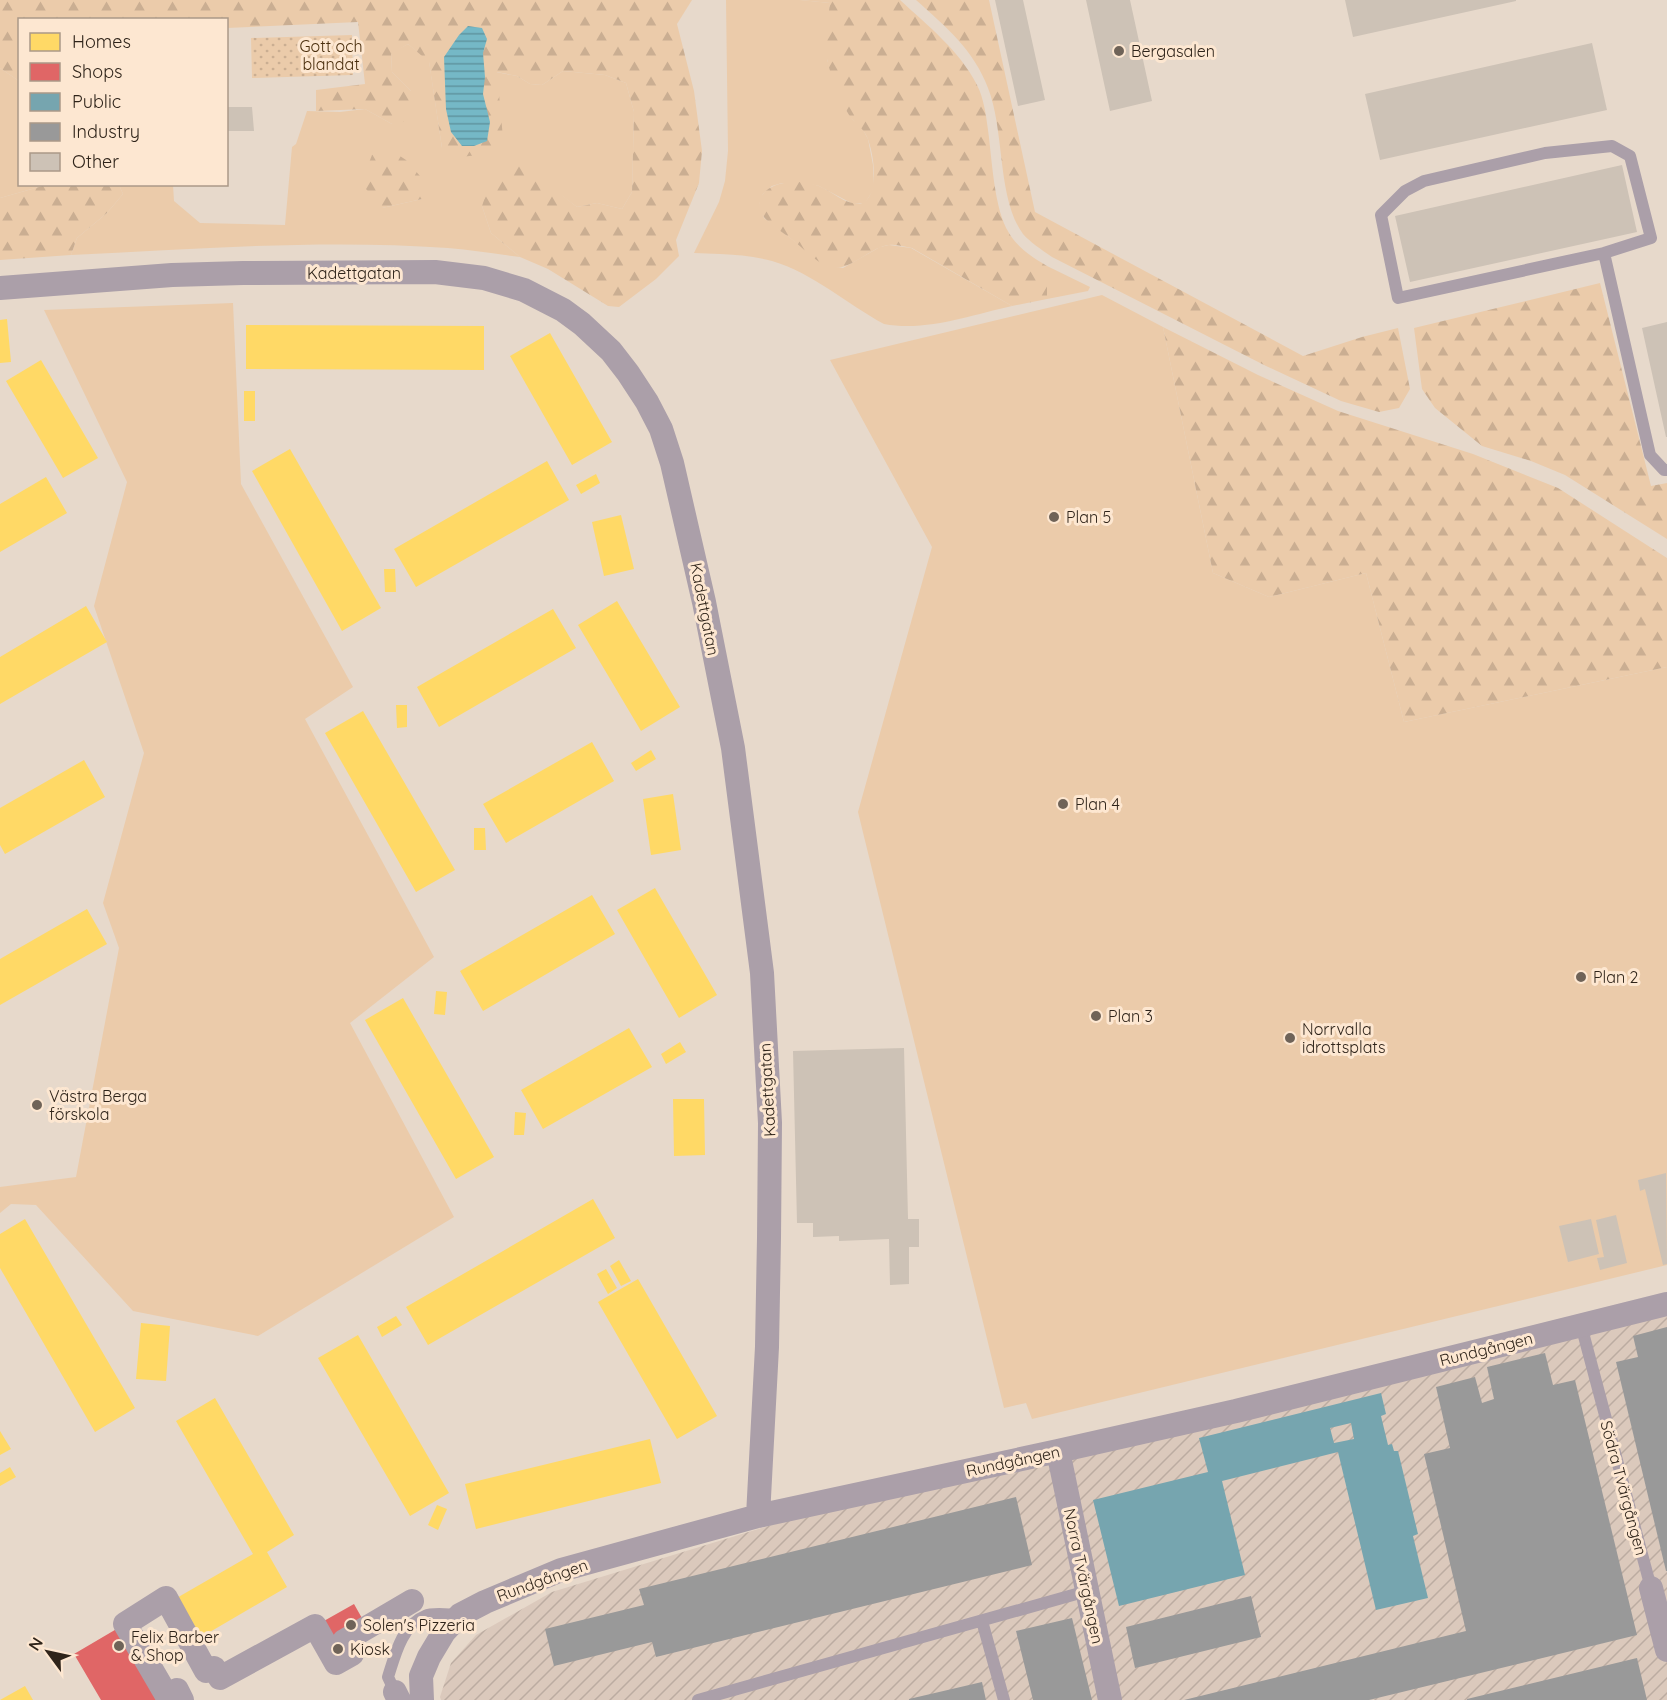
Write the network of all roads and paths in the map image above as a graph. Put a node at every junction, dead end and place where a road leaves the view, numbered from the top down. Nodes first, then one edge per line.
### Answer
1 (1604, 253) junction
2 (0, 288) edge
3 (1667, 470) edge
4 (1667, 1304) edge
5 (1581, 1325) junction
6 (1058, 1451) junction
7 (758, 1516) junction
8 (1651, 1588) joint
9 (1087, 1591) junction
10 (412, 1601) dead end
11 (460, 1615) junction
12 (982, 1620) junction
13 (1667, 1650) edge
14 (403, 1697) edge
15 (182, 1700) edge
16 (422, 1700) edge
17 (698, 1700) edge
18 (1004, 1700) edge
19 (1110, 1700) edge

1 - 1 lane
1 - 3 lane
2 - 7 street, Kadettgatan
4 - 5 street, Rundgången
5 - 6 street, Rundgången
5 - 8 lane, Södra Tvärgången
6 - 7 street, Rundgången
6 - 9 street, Norra Tvärgången
7 - 11 street, Rundgången
8 - 13 street, Södra Tvärgången
9 - 12 lane
9 - 19 street, Norra Tvärgången
10 - 15 street
11 - 14 lane
11 - 16 street, Rundgången
12 - 17 lane
12 - 18 lane

